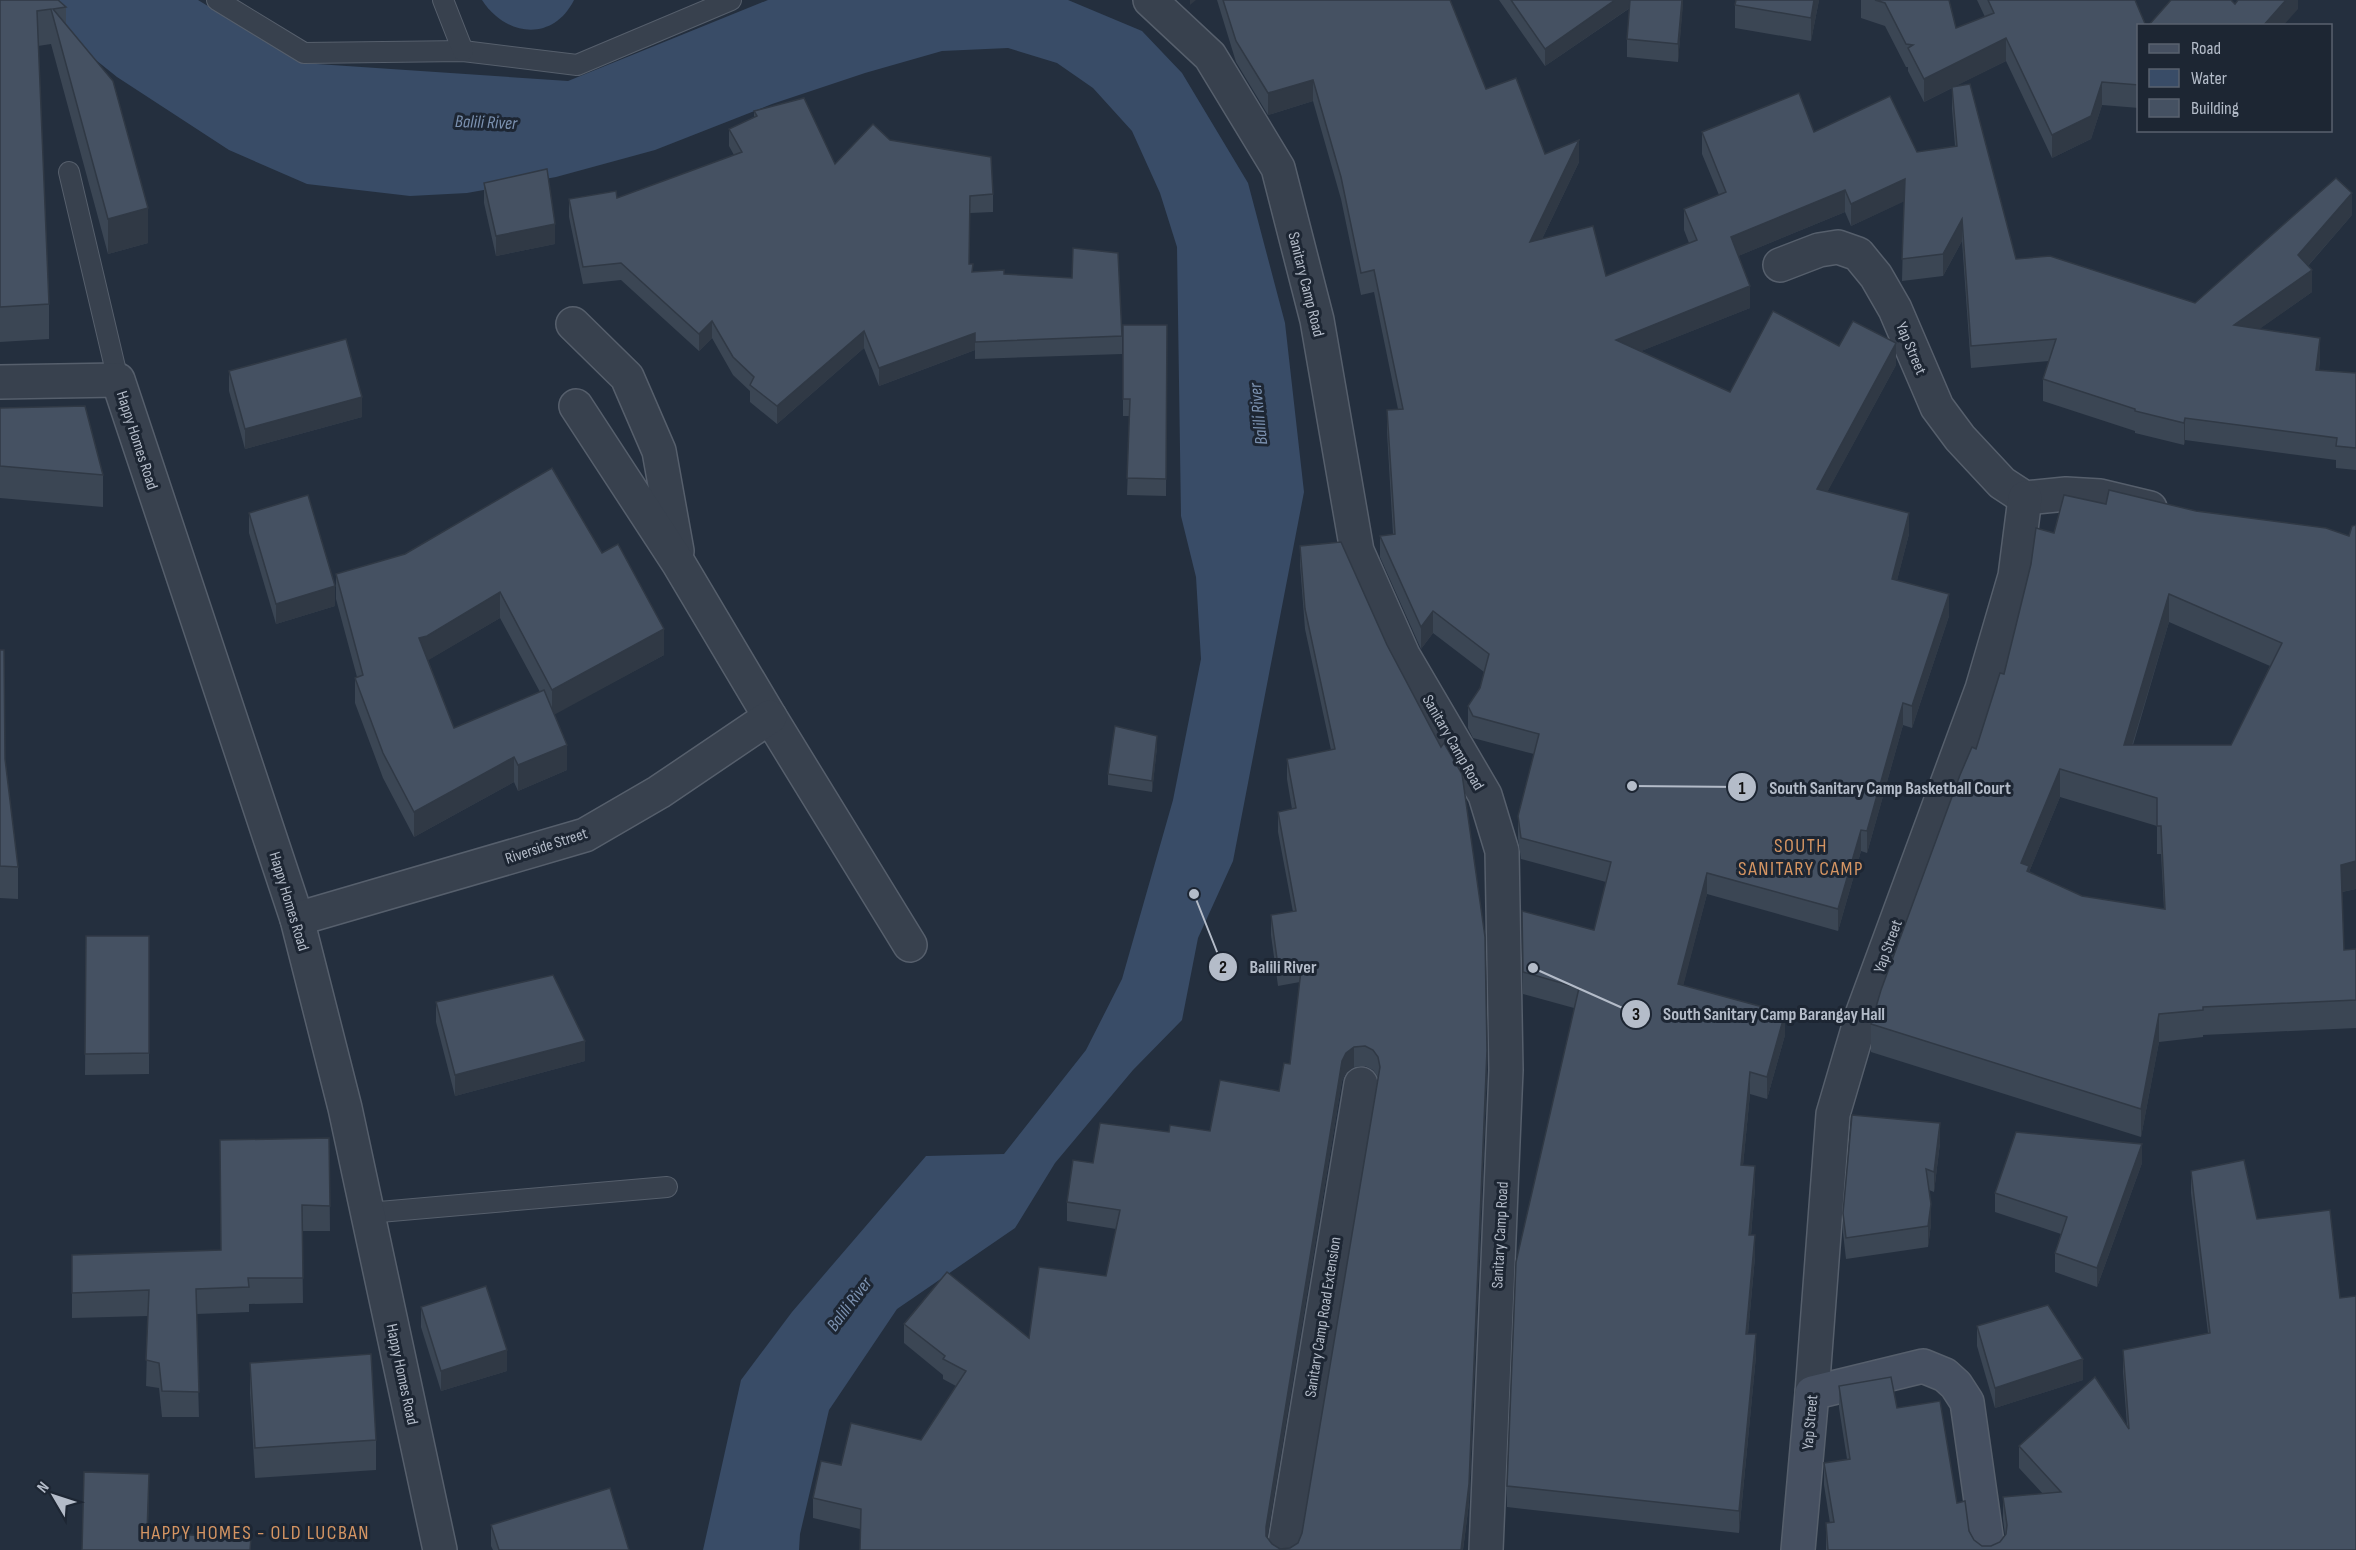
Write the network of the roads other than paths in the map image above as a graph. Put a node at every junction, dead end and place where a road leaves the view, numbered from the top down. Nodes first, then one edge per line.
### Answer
1 (218, 0) edge
2 (443, 0) edge
3 (731, 0) edge
4 (1150, 0) edge
5 (463, 51) junction
6 (69, 172) dead end
7 (1780, 265) dead end
8 (573, 324) dead end
9 (118, 380) junction
10 (0, 382) edge
11 (576, 406) dead end
12 (2025, 498) junction
13 (2178, 515) edge
14 (679, 564) junction
15 (770, 717) junction
16 (297, 919) junction
17 (910, 945) dead end
18 (1361, 1084) dead end
19 (667, 1187) dead end
20 (368, 1213) junction
21 (1812, 1393) junction
22 (440, 1550) edge
23 (1284, 1550) edge
24 (1486, 1550) edge
25 (1798, 1550) edge
26 (1988, 1550) edge

1 - 5 lane
2 - 5 lane
3 - 5 lane
4 - 24 street, Sanitary Camp Road
6 - 9 lane
7 - 12 street, Yap Street
8 - 14 street
9 - 10 street, Happy Homes Road
9 - 16 street, Happy Homes Road
11 - 14 street
12 - 13 street
12 - 21 street, Yap Street
14 - 15 street
15 - 16 street, Riverside Street
15 - 17 street
16 - 20 street, Happy Homes Road
18 - 23 street, Sanitary Camp Road Extension
19 - 20 lane
20 - 22 street, Happy Homes Road
21 - 25 street, Yap Street
21 - 26 street

